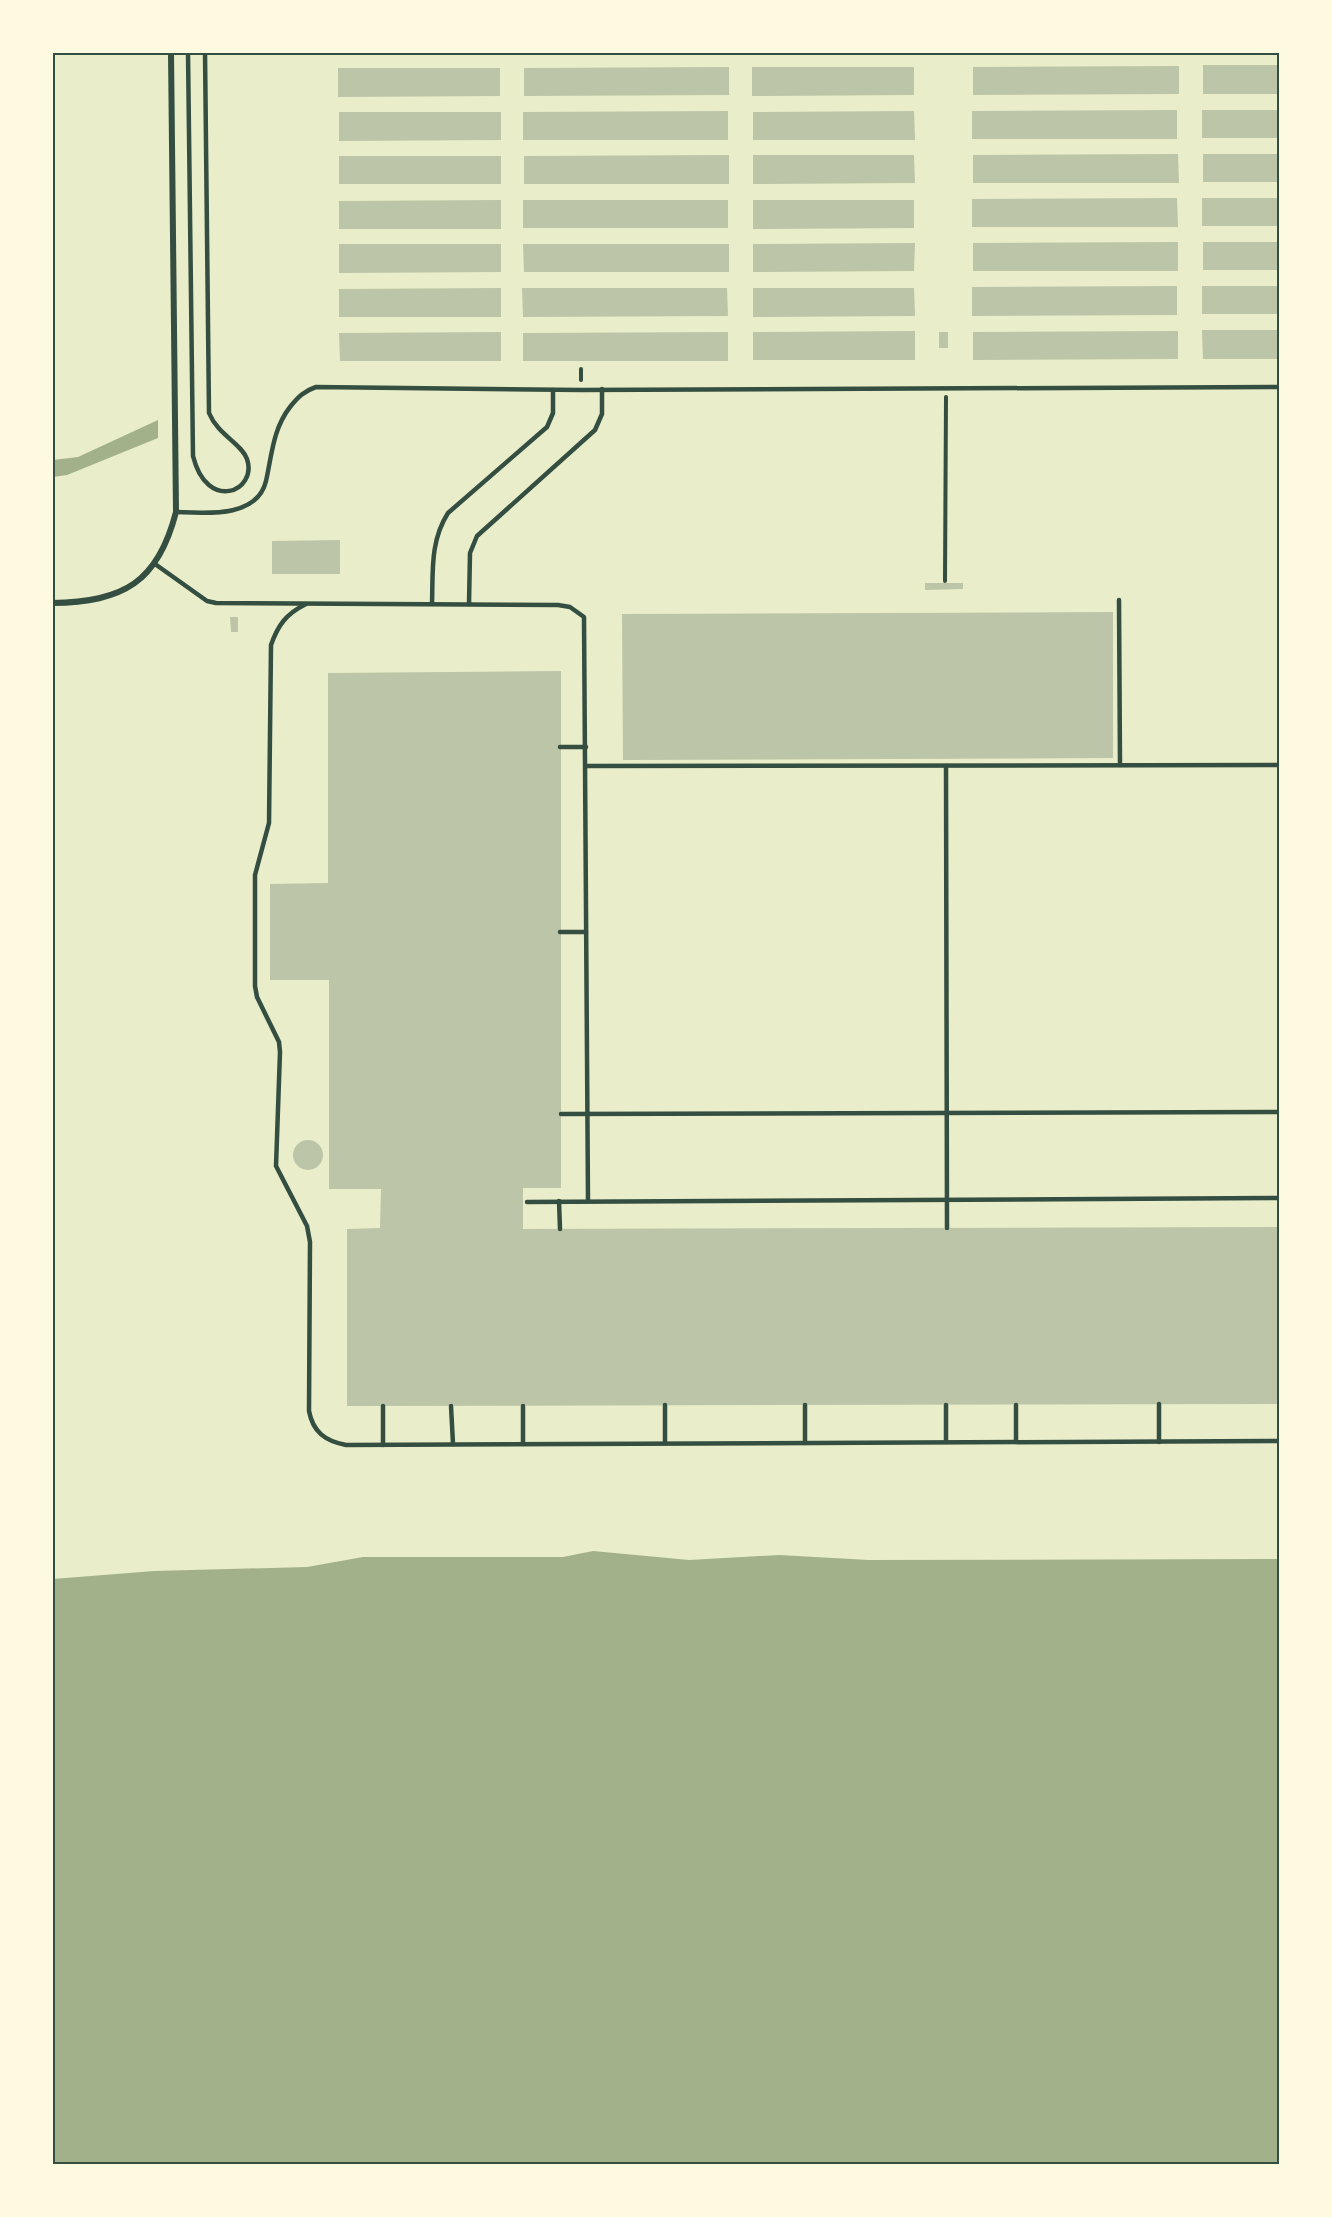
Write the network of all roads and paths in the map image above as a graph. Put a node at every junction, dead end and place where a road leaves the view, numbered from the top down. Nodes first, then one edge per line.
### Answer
1 (171, 52) edge
2 (188, 52) edge
3 (205, 52) edge
4 (945, 387) junction
5 (1280, 387) edge
6 (602, 389) junction
7 (553, 390) junction
8 (176, 512) junction
9 (155, 564) junction
10 (945, 581) dead end
11 (1119, 600) dead end
12 (52, 603) edge
13 (306, 604) junction
14 (432, 604) junction
15 (469, 604) junction
16 (560, 747) dead end
17 (586, 747) junction
18 (1120, 765) junction
19 (1280, 765) edge
20 (586, 766) junction
21 (946, 766) junction
22 (560, 932) dead end
23 (586, 932) junction
24 (947, 1112) junction
25 (1280, 1112) edge
26 (561, 1114) dead end
27 (587, 1114) junction
28 (1280, 1198) edge
29 (947, 1199) junction
30 (588, 1200) junction
31 (560, 1201) junction
32 (527, 1202) dead end
33 (947, 1228) dead end
34 (560, 1229) dead end
35 (1159, 1404) dead end
36 (665, 1405) dead end
37 (805, 1405) dead end
38 (946, 1405) dead end
39 (1016, 1405) dead end
40 (383, 1406) dead end
41 (452, 1406) dead end
42 (523, 1406) dead end
43 (1280, 1441) edge
44 (946, 1442) junction
45 (1016, 1442) junction
46 (1159, 1442) junction
47 (665, 1443) junction
48 (805, 1443) junction
49 (453, 1444) junction
50 (523, 1444) junction
51 (383, 1445) junction

1 - 8 street
2 - 3 lane
4 - 5 lane
4 - 6 lane
4 - 10 path
6 - 7 lane
6 - 15 lane
7 - 8 lane
7 - 14 lane
8 - 9 street
9 - 12 street
9 - 13 lane
11 - 18 lane
13 - 14 lane
13 - 51 lane
14 - 15 lane
15 - 17 lane
16 - 17 lane
17 - 20 lane
18 - 19 lane
18 - 21 lane
20 - 21 lane
20 - 23 lane
21 - 24 lane
22 - 23 lane
23 - 27 lane
24 - 25 lane
24 - 27 lane
24 - 29 lane
26 - 27 lane
27 - 30 lane
28 - 29 lane
29 - 30 lane
29 - 33 lane
30 - 31 lane
31 - 32 lane
31 - 34 lane
35 - 46 lane
36 - 47 lane
37 - 48 lane
38 - 44 lane
39 - 45 lane
40 - 51 lane
41 - 49 lane
42 - 50 lane
43 - 46 lane
44 - 45 lane
44 - 48 lane
45 - 46 lane
47 - 48 lane
47 - 50 lane
49 - 50 lane
49 - 51 lane

